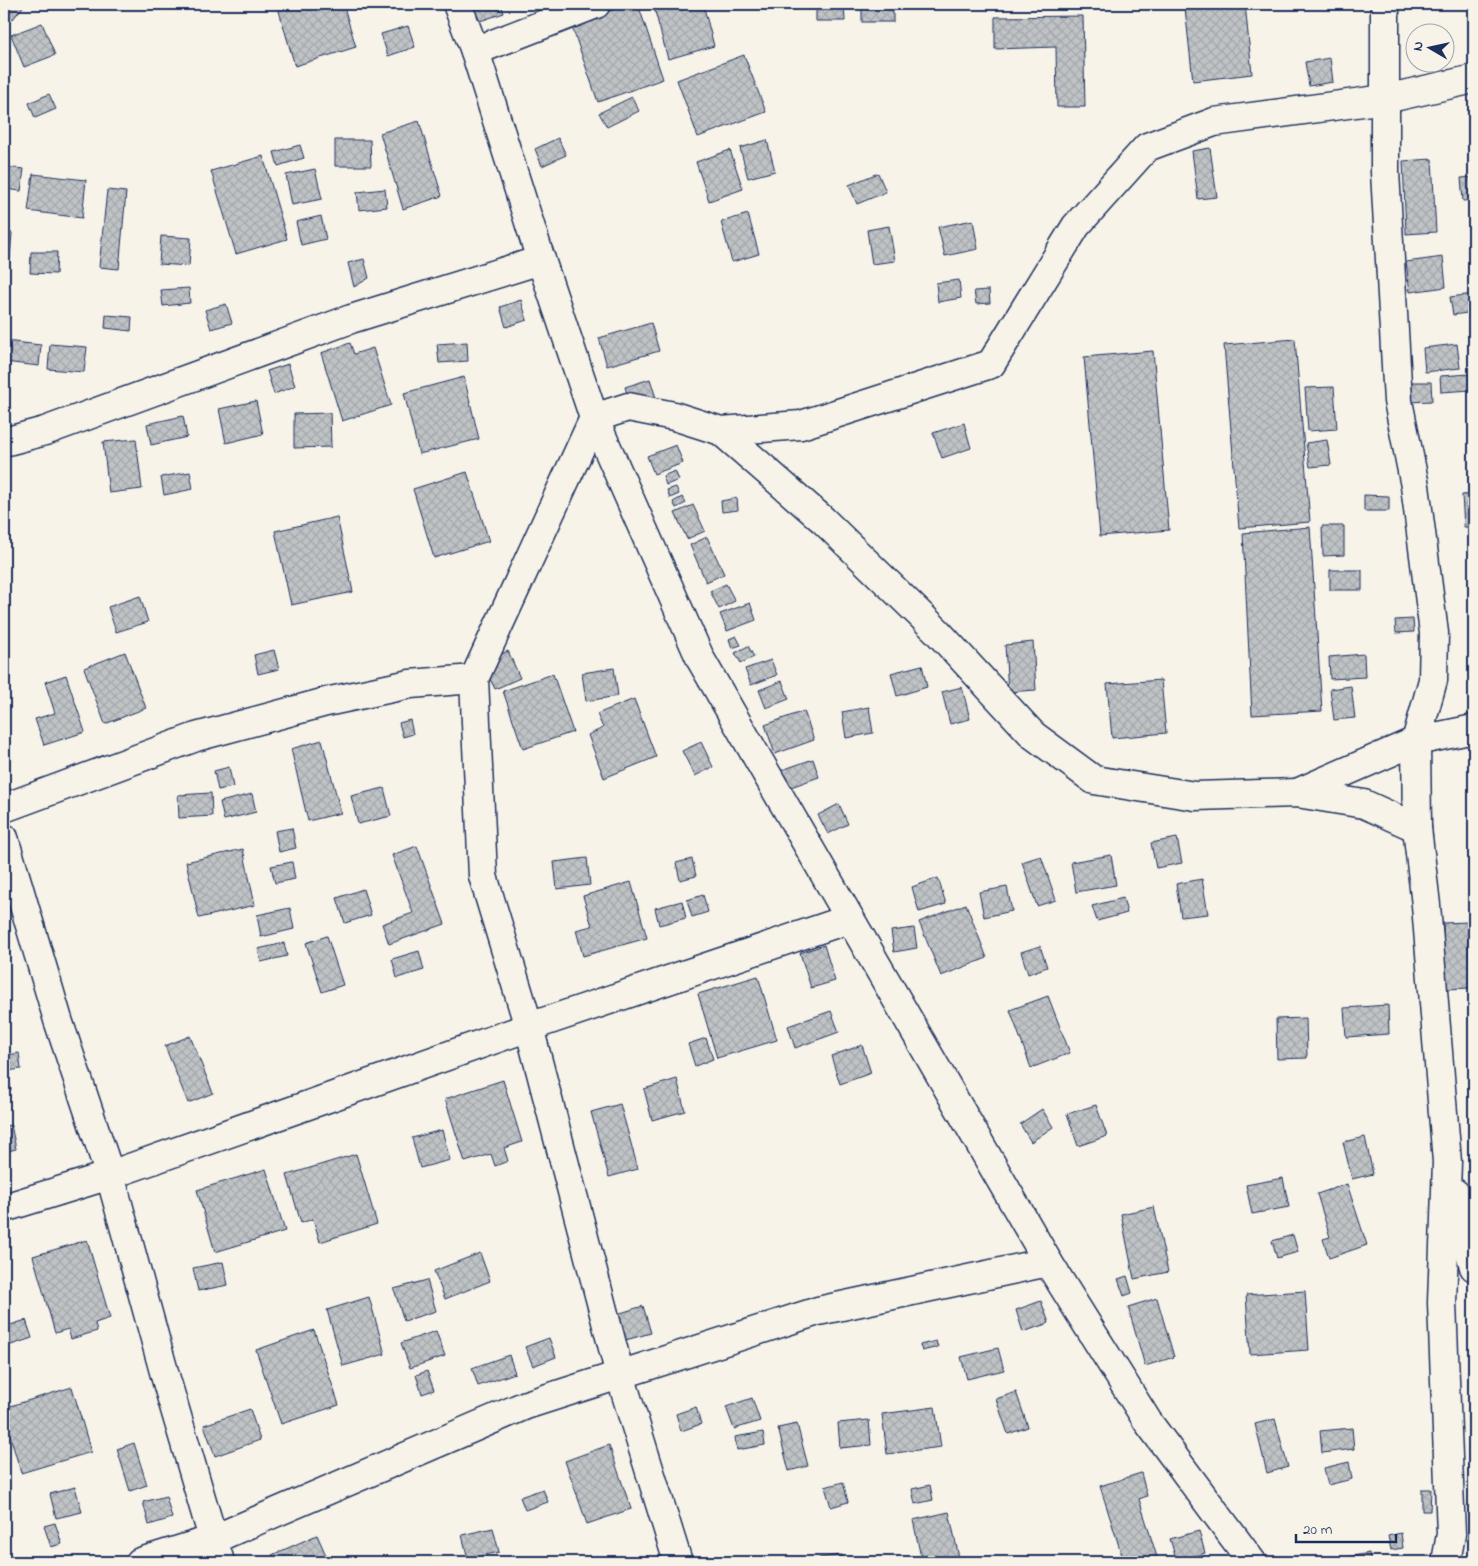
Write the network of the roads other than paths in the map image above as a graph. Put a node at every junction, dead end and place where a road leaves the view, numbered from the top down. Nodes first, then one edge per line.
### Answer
1 (457, 4) edge
2 (596, 4) edge
3 (1385, 4) edge
4 (475, 51) junction
5 (1474, 78) edge
6 (1385, 98) junction
7 (541, 260) junction
8 (594, 418) junction
9 (721, 431) junction
10 (4, 442) edge
11 (474, 679) junction
12 (1474, 729) edge
13 (1416, 741) junction
14 (1298, 793) junction
15 (4, 808) edge
16 (1417, 828) junction
17 (4, 838) edge
18 (849, 919) junction
19 (529, 1027) junction
20 (1447, 1162) junction
21 (110, 1175) junction
22 (4, 1208) edge
23 (1048, 1262) junction
24 (1474, 1266) edge
25 (620, 1375) junction
26 (217, 1550) edge
27 (140, 1562) edge
28 (678, 1562) edge
29 (1252, 1562) edge
30 (1446, 1562) edge

1 - 4 street
2 - 4 street
3 - 6 street
4 - 7 street
5 - 6 street
6 - 9 street
6 - 13 street
7 - 8 street
7 - 10 street
8 - 9 street
8 - 11 street
8 - 18 street
9 - 14 street
11 - 15 street
11 - 19 street
12 - 13 street
13 - 14 street
13 - 16 street
14 - 16 street
16 - 20 street
17 - 21 street
18 - 19 street
18 - 23 street
19 - 21 street
19 - 25 street
20 - 24 street
20 - 30 street
21 - 22 street
21 - 26 street
23 - 25 street
23 - 29 street
25 - 26 street
25 - 28 street
26 - 27 street

